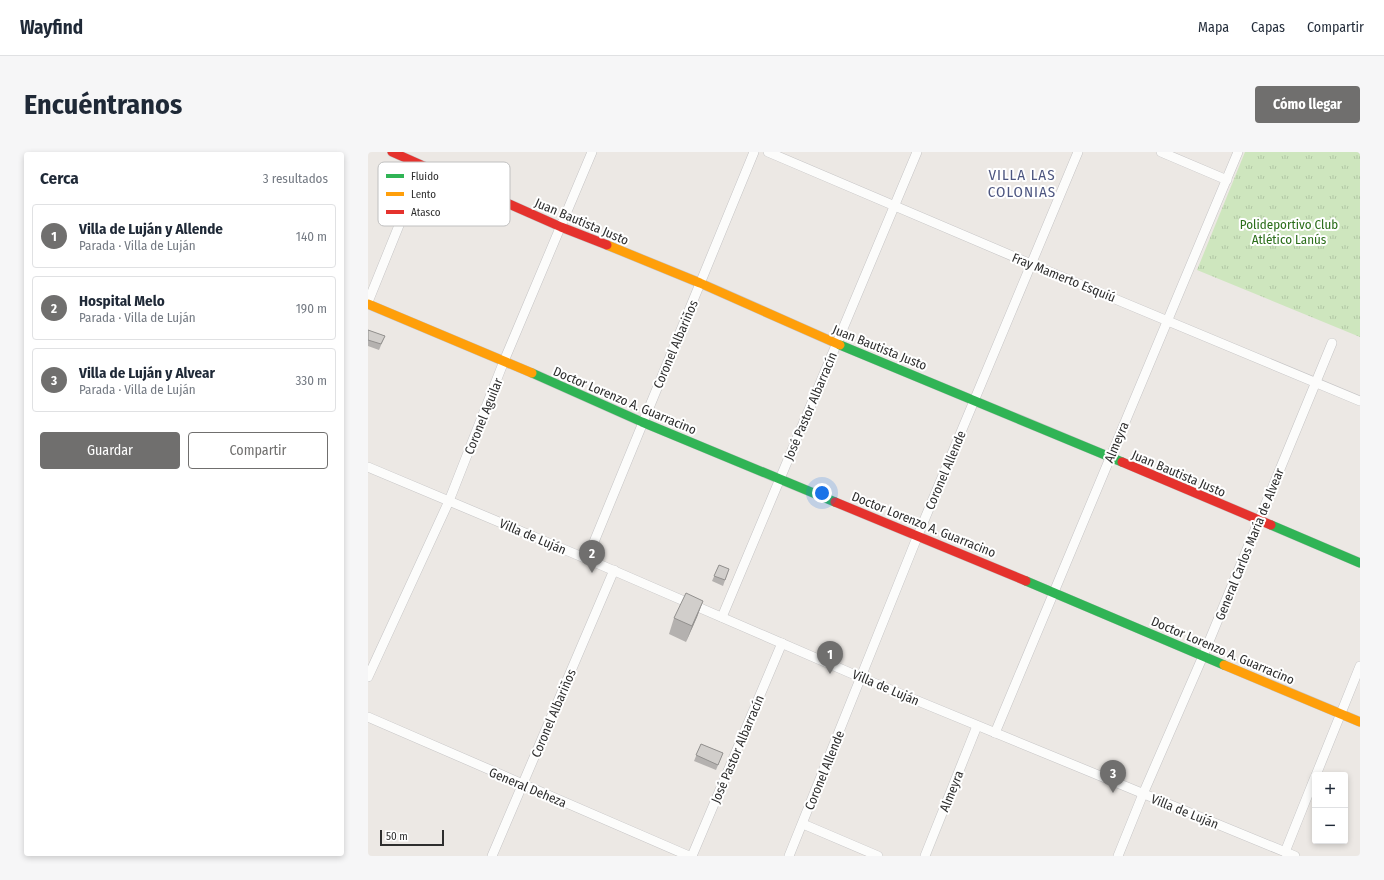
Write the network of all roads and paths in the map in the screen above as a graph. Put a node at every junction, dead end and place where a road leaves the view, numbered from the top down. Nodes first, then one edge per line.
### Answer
1 (392, 152) edge
2 (592, 152) edge
3 (754, 152) edge
4 (768, 152) edge
5 (917, 152) edge
6 (1078, 152) edge
7 (1161, 152) edge
8 (1238, 152) edge
9 (414, 162) edge
10 (1227, 180) junction
11 (510, 204) edge
12 (895, 206) junction
13 (399, 226) edge
14 (561, 227) junction
15 (1031, 264) junction
16 (700, 283) junction
17 (368, 303) edge
18 (1167, 320) junction
19 (1332, 343) dead end
20 (837, 344) junction
21 (504, 361) junction
22 (1316, 382) junction
23 (974, 400) junction
24 (1360, 401) edge
25 (642, 422) junction
26 (1110, 458) junction
27 (368, 467) edge
28 (779, 479) junction
29 (449, 501) junction
30 (1258, 520) junction
31 (918, 535) junction
32 (587, 559) junction
33 (1360, 562) edge
34 (614, 570) junction
35 (1054, 592) junction
36 (722, 616) junction
37 (782, 643) junction
38 (1203, 656) junction
39 (1360, 666) edge
40 (368, 676) edge
41 (862, 678) junction
42 (1341, 714) junction
43 (368, 718) edge
44 (1360, 722) edge
45 (977, 726) junction
46 (995, 733) junction
47 (1317, 772) edge
48 (1312, 784) edge
49 (523, 785) junction
50 (1143, 794) junction
51 (803, 824) junction
52 (1285, 852) junction
53 (492, 856) edge
54 (689, 856) edge
55 (692, 856) edge
56 (789, 856) edge
57 (878, 856) edge
58 (925, 856) edge
59 (1118, 856) edge
60 (1295, 856) edge

1 - 9 street, Juan Bautista Justo
2 - 14 street, Coronel Aguilar
3 - 16 street, Coronel Albariños
4 - 12 street, Fray Mamerto Esquiú
5 - 12 street, José Pastor Albarracín
6 - 15 street, Coronel Allende
7 - 10 street
8 - 10 street, Almeyra
10 - 18 street, Almeyra
11 - 14 street, Juan Bautista Justo
12 - 15 street, Fray Mamerto Esquiú
12 - 20 street, José Pastor Albarracín
13 - 17 street
14 - 16 street, Juan Bautista Justo
14 - 21 street, Coronel Aguilar
15 - 18 street, Fray Mamerto Esquiú
15 - 23 street, Coronel Allende
16 - 20 street, Juan Bautista Justo
16 - 25 street, Coronel Albariños
17 - 21 street, Doctor Lorenzo A. Guarracino
18 - 22 street, Fray Mamerto Esquiú
18 - 26 street, Almeyra
19 - 22 street, General Carlos María de Alvear
20 - 23 street, Juan Bautista Justo
20 - 28 street, José Pastor Albarracín
21 - 25 street, Doctor Lorenzo A. Guarracino
21 - 29 street, Coronel Aguilar
22 - 24 street, Fray Mamerto Esquiú
22 - 30 street, General Carlos María de Alvear
23 - 26 street, Juan Bautista Justo
23 - 31 street, Coronel Allende
25 - 28 street, Doctor Lorenzo A. Guarracino
25 - 32 street, Coronel Albariños
26 - 30 street, Juan Bautista Justo
26 - 35 street, Almeyra
27 - 29 street, Villa de Luján
28 - 31 street, Doctor Lorenzo A. Guarracino
28 - 36 street, José Pastor Albarracín
29 - 32 street, Villa de Luján
29 - 40 street, Coronel Aguilar
30 - 33 street, Juan Bautista Justo
30 - 38 street, General Carlos María de Alvear
31 - 35 street, Doctor Lorenzo A. Guarracino
31 - 41 street, Coronel Allende
32 - 34 street, Villa de Luján
34 - 36 street, Villa de Luján
34 - 49 street, Coronel Albariños
35 - 38 street, Doctor Lorenzo A. Guarracino
35 - 46 street, Almeyra
36 - 37 street, Villa de Luján
37 - 41 street, Villa de Luján
37 - 55 street, José Pastor Albarracín
38 - 42 street, Doctor Lorenzo A. Guarracino
38 - 50 street, General Carlos María de Alvear
39 - 42 street
41 - 45 street, Villa de Luján
41 - 51 street, Coronel Allende
42 - 44 street, Doctor Lorenzo A. Guarracino
42 - 47 street
43 - 49 street, General Deheza
45 - 46 street, Villa de Luján
45 - 58 street, Almeyra
46 - 50 street, Villa de Luján
48 - 52 street
49 - 53 street, Coronel Albariños
49 - 54 street, General Deheza
50 - 52 street, Villa de Luján
50 - 59 street, General Carlos María de Alvear
51 - 56 street, Coronel Allende
51 - 57 street
52 - 60 street, Villa de Luján

